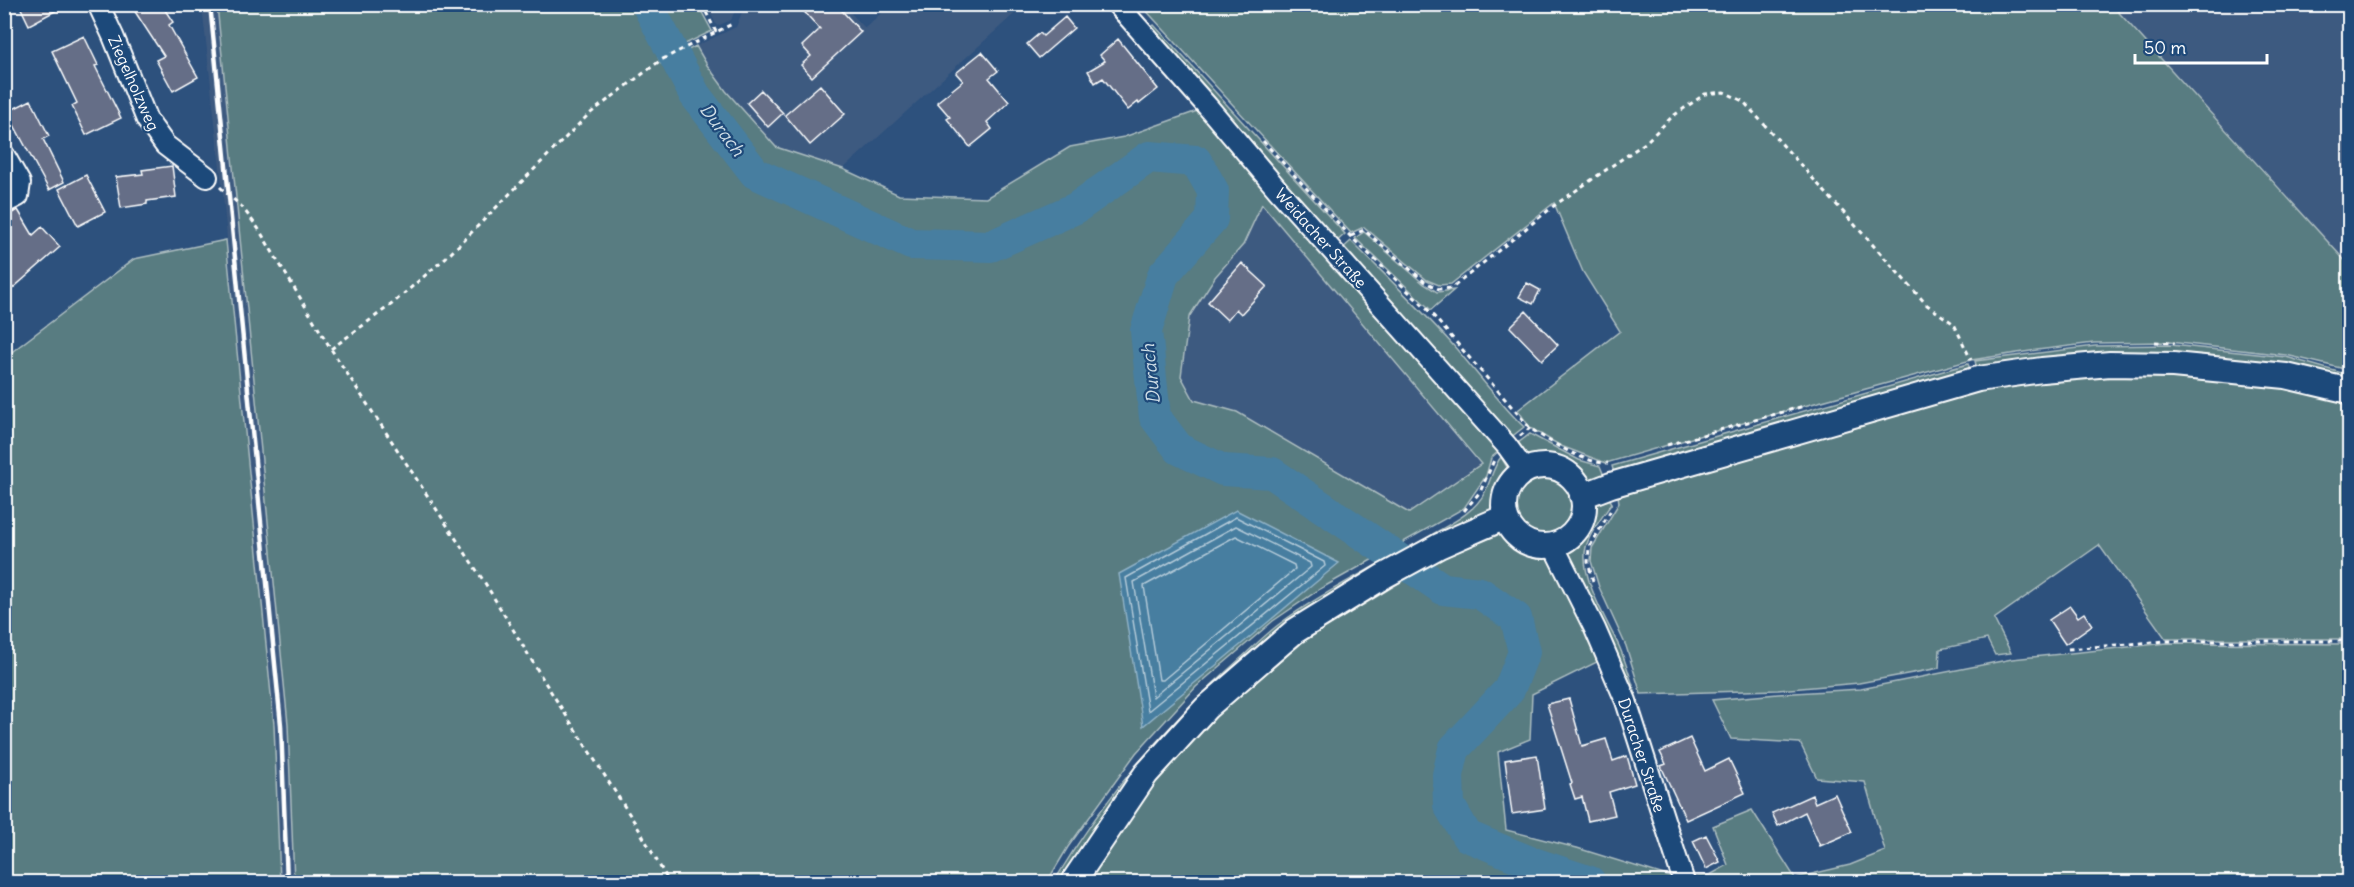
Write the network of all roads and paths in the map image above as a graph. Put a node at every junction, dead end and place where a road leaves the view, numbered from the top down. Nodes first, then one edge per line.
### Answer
1 (98, 4) edge
2 (702, 4) edge
3 (1117, 4) edge
4 (734, 23) dead end
5 (716, 32) junction
6 (1256, 134) dead end
7 (4, 155) edge
8 (207, 177) joint
9 (4, 203) edge
10 (1351, 237) junction
11 (1334, 251) junction
12 (330, 349) junction
13 (1971, 360) dead end
14 (2349, 391) edge
15 (1530, 428) junction
16 (1507, 446) junction
17 (1525, 471) junction
18 (1611, 485) junction
19 (1582, 496) junction
20 (1456, 516) dead end
21 (1505, 517) junction
22 (1553, 545) junction
23 (1595, 588) dead end
24 (2349, 641) edge
25 (2068, 649) dead end
26 (669, 882) edge
27 (1073, 882) edge
28 (1683, 882) edge

1 - 8 street, Ziegelholzweg
2 - 5 path
3 - 11 street, Weidacher Straße
4 - 5 path
5 - 12 path
6 - 10 path
7 - 9 street
8 - 12 path
10 - 11 path
10 - 13 path
10 - 15 path
11 - 16 street, Weidacher Straße
12 - 26 path
14 - 18 street
15 - 16 path
15 - 18 path
16 - 17 street, Weidacher Straße
16 - 20 path
17 - 19 street
17 - 21 street
18 - 19 street
18 - 23 path
19 - 22 street
21 - 22 street
21 - 27 street
22 - 28 street, Duracher Straße
24 - 25 path

